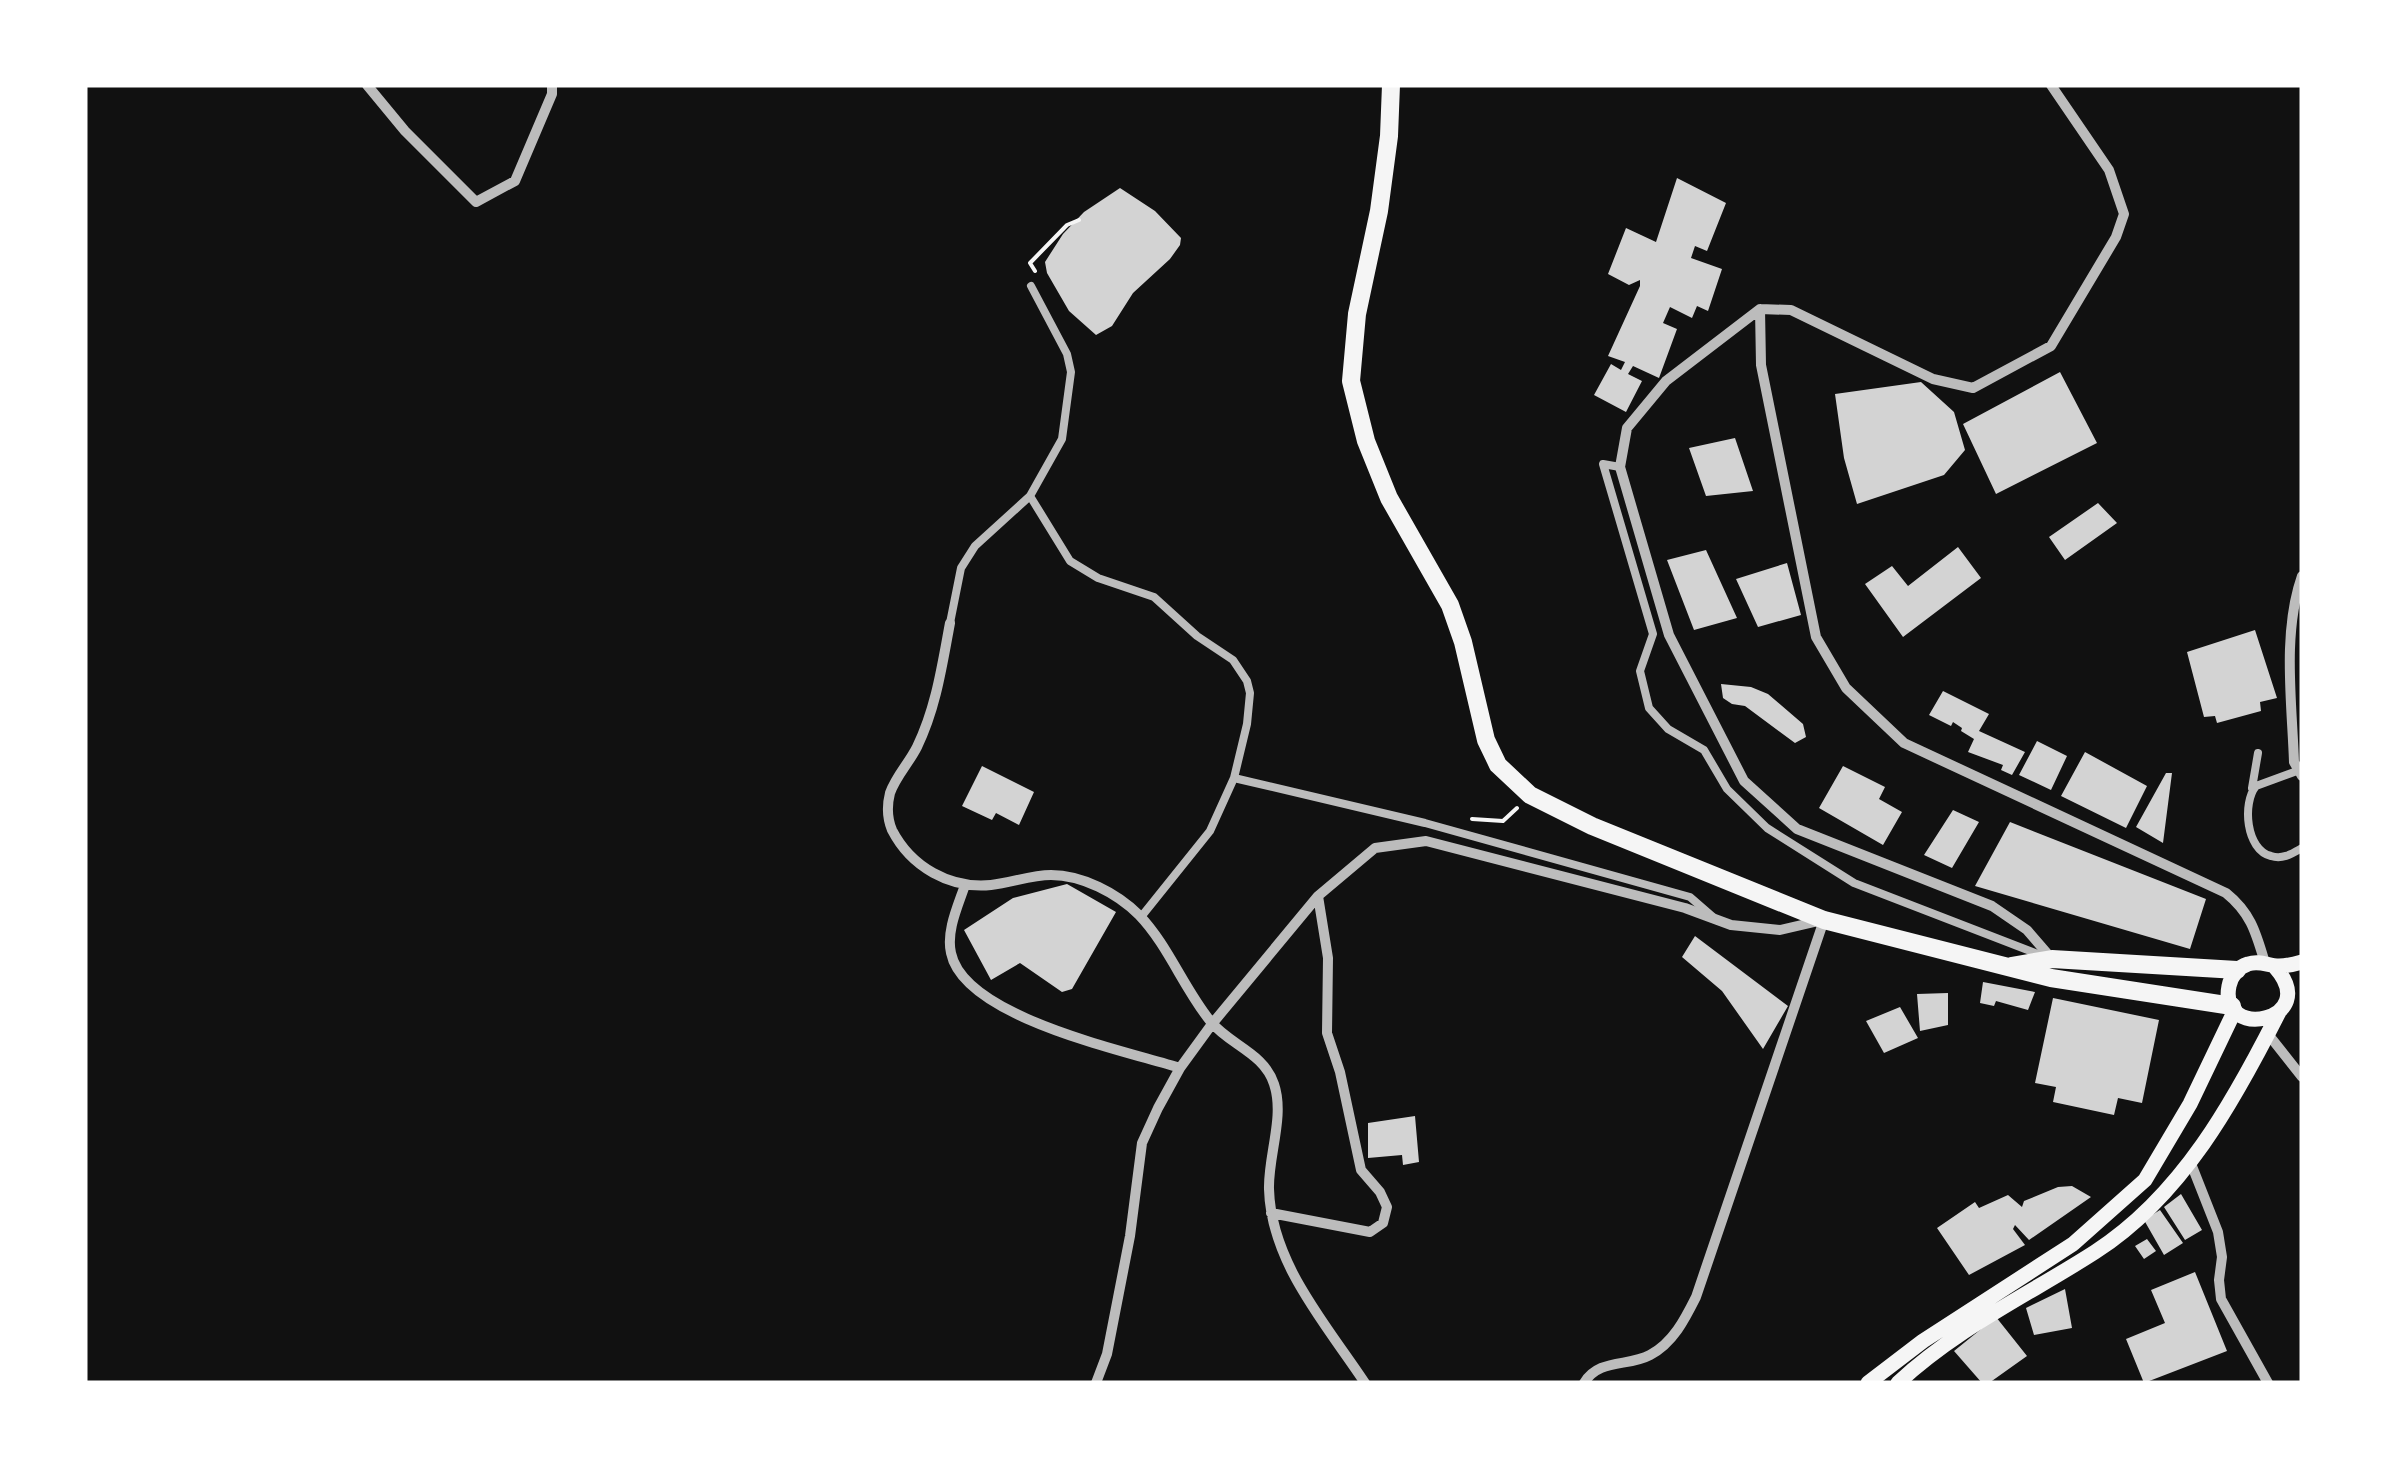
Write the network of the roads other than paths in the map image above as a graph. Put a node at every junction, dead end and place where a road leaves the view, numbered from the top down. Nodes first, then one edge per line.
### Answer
1 (367, 85) edge
2 (552, 85) edge
3 (1392, 85) edge
4 (2052, 85) edge
5 (1031, 286) road end
6 (1760, 310) junction
7 (1620, 467) junction
8 (1030, 496) junction
9 (2302, 576) edge
10 (950, 623) joint
11 (2258, 753) dead end
12 (2300, 774) edge
13 (1234, 778) junction
14 (2252, 791) junction
15 (2302, 848) edge
16 (965, 885) junction
17 (1318, 896) junction
18 (1141, 916) junction
19 (1824, 920) junction
20 (1716, 921) junction
21 (2052, 959) junction
22 (2302, 962) edge
23 (2270, 965) junction
24 (2006, 968) junction
25 (2237, 970) junction
26 (2302, 997) edge
27 (2282, 1007) junction
28 (2233, 1008) junction
29 (1212, 1024) junction
30 (2268, 1034) junction
31 (1180, 1068) junction
32 (2301, 1075) edge
33 (2190, 1161) junction
34 (1271, 1213) junction
35 (1096, 1383) edge
36 (1365, 1383) edge
37 (1584, 1383) edge
38 (1868, 1383) edge
39 (1898, 1383) edge
40 (2268, 1383) edge

1 - 2 street
3 - 19 highway
4 - 6 street
5 - 8 street
6 - 7 street
6 - 23 street
7 - 21 street
7 - 21 street
8 - 10 street
8 - 13 street
9 - 12 street
10 - 16 street
11 - 14 street
12 - 14 street
13 - 18 street
13 - 20 street
14 - 15 street
16 - 18 street
16 - 31 street
17 - 20 street
17 - 29 street
17 - 34 street
18 - 29 street
19 - 20 street
19 - 24 highway
19 - 37 street
21 - 24 highway
21 - 25 highway
22 - 23 main road
23 - 25 main road
23 - 27 main road
24 - 28 highway
25 - 28 main road
26 - 27 main road
27 - 28 main road
27 - 30 main road
28 - 38 main road
29 - 31 street
29 - 34 street
30 - 32 street
30 - 33 main road
31 - 35 street
33 - 39 main road
33 - 40 street
34 - 36 street

